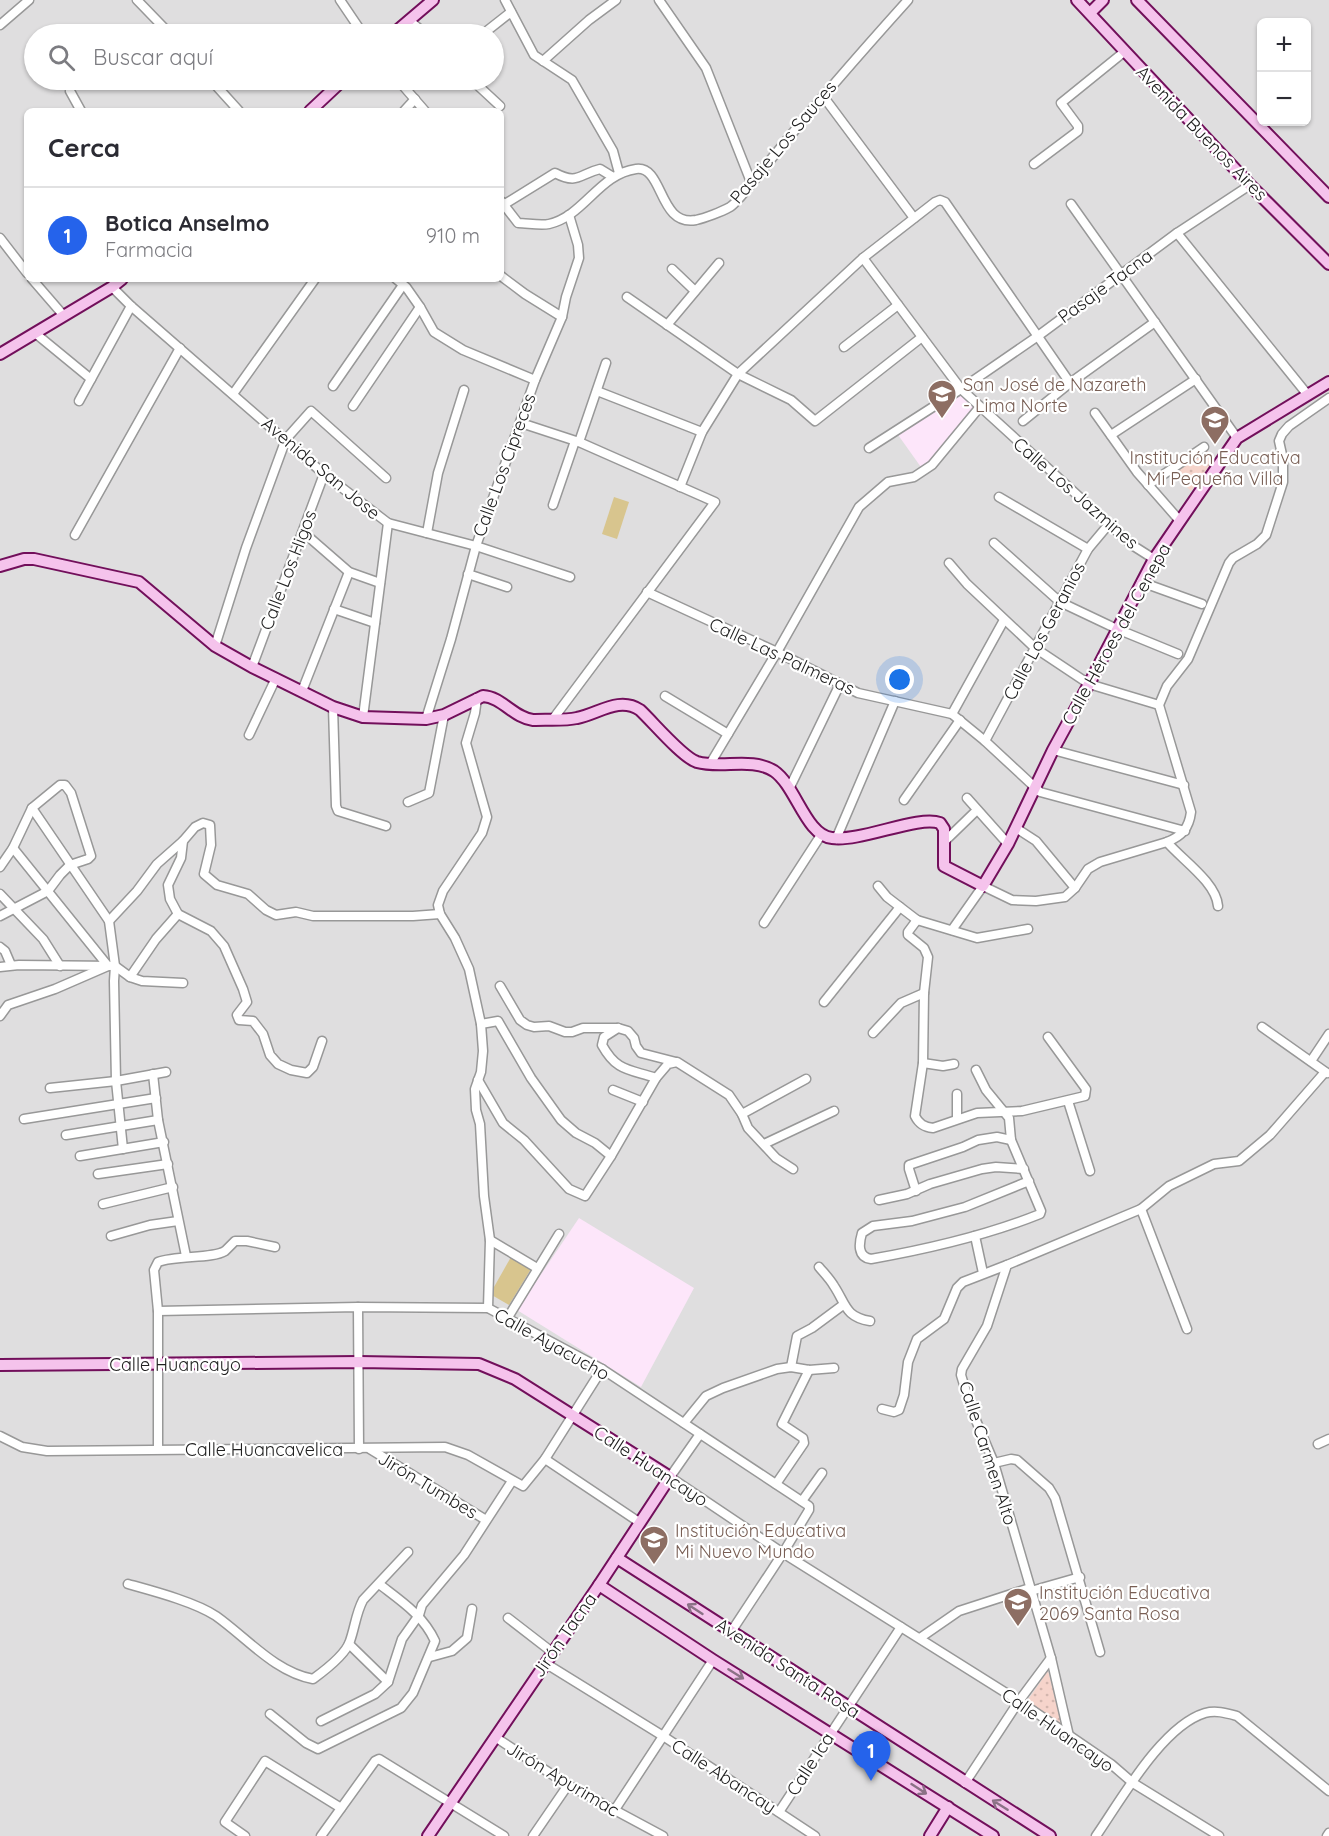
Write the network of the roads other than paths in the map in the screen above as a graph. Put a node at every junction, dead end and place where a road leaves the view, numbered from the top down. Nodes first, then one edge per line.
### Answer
1 (29, 0) edge
2 (137, 0) edge
3 (340, 0) edge
4 (433, 0) edge
5 (505, 0) edge
6 (616, 0) edge
7 (659, 0) edge
8 (907, 0) edge
9 (1077, 0) edge
10 (1102, 0) edge
11 (1137, 0) edge
12 (17, 3) edge
13 (511, 12) junction
14 (1090, 13) junction
15 (409, 20) junction
16 (160, 24) edge
17 (356, 24) edge
18 (404, 24) edge
19 (414, 24) edge
20 (496, 24) edge
21 (0, 25) edge
22 (1124, 52) junction
23 (543, 62) junction
24 (220, 90) edge
25 (332, 90) edge
26 (407, 90) edge
27 (483, 90) edge
28 (70, 91) dead end
29 (823, 96) junction
30 (415, 99) junction
31 (500, 106) dead end
32 (79, 108) edge
33 (236, 108) edge
34 (313, 108) edge
35 (407, 108) edge
36 (422, 108) edge
37 (1034, 164) dead end
38 (616, 175) junction
39 (751, 182) junction
40 (1251, 185) junction
41 (1329, 197) edge
42 (504, 201) edge
43 (504, 203) edge
44 (1071, 204) dead end
45 (569, 215) junction
46 (914, 218) junction
47 (1176, 233) junction
48 (0, 238) edge
49 (863, 258) junction
50 (719, 263) dead end
51 (1329, 264) edge
52 (24, 269) edge
53 (672, 269) dead end
54 (1122, 274) junction
55 (504, 278) edge
56 (35, 282) edge
57 (118, 282) edge
58 (313, 282) edge
59 (400, 282) edge
60 (112, 287) junction
61 (695, 291) junction
62 (627, 297) dead end
63 (898, 305) junction
64 (131, 306) junction
65 (420, 307) junction
66 (64, 316) junction
67 (562, 317) junction
68 (1155, 322) junction
69 (667, 325) junction
70 (35, 333) junction
71 (1038, 336) junction
72 (922, 337) junction
73 (844, 347) dead end
74 (180, 348) junction
75 (1, 351) edge
76 (606, 363) dead end
77 (738, 374) junction
78 (91, 379) junction
79 (1196, 379) junction
80 (535, 380) junction
81 (1329, 382) edge
82 (1070, 383) junction
83 (333, 386) dead end
84 (961, 389) junction
85 (464, 390) dead end
86 (597, 391) junction
87 (233, 394) junction
88 (1307, 394) junction
89 (1329, 398) edge
90 (80, 401) dead end
91 (353, 406) dead end
92 (980, 408) junction
93 (1095, 413) dead end
94 (1023, 421) dead end
95 (521, 423) junction
96 (702, 432) junction
97 (1111, 435) junction
98 (1237, 438) junction
99 (286, 440) junction
100 (577, 442) junction
101 (1204, 447) dead end
102 (869, 448) dead end
103 (324, 474) junction
104 (386, 477) dead end
105 (1148, 485) junction
106 (680, 487) junction
107 (999, 496) dead end
108 (553, 506) dead end
109 (1180, 522) junction
110 (388, 523) junction
111 (1109, 524) junction
112 (303, 532) junction
113 (427, 533) junction
114 (75, 535) dead end
115 (994, 543) dead end
116 (476, 546) junction
117 (1088, 549) junction
118 (1154, 559) junction
119 (949, 562) dead end
120 (0, 566) edge
121 (349, 572) junction
122 (468, 574) junction
123 (570, 577) dead end
124 (1142, 582) junction
125 (380, 583) junction
126 (507, 587) dead end
127 (647, 592) junction
128 (1060, 602) junction
129 (1202, 604) dead end
130 (334, 609) junction
131 (1004, 620) junction
132 (375, 623) junction
133 (1117, 629) junction
134 (215, 646) junction
135 (1035, 648) junction
136 (777, 652) junction
137 (1178, 654) dead end
138 (252, 667) junction
139 (276, 678) junction
140 (840, 684) junction
141 (1089, 684) junction
142 (302, 691) junction
143 (665, 696) dead end
144 (477, 698) junction
145 (894, 701) junction
146 (1159, 705) junction
147 (333, 707) junction
148 (444, 714) junction
149 (363, 717) junction
150 (956, 717) junction
151 (553, 718) junction
152 (426, 719) junction
153 (728, 734) junction
154 (249, 735) dead end
155 (985, 741) junction
156 (1053, 750) junction
157 (710, 764) junction
158 (1184, 785) junction
159 (790, 787) junction
160 (1036, 787) junction
161 (967, 798) dead end
162 (904, 800) dead end
163 (408, 802) dead end
164 (32, 808) junction
165 (977, 810) junction
166 (386, 826) dead end
167 (1016, 828) junction
168 (1185, 831) junction
169 (821, 835) junction
170 (836, 839) junction
171 (183, 841) junction
172 (945, 841) junction
173 (1167, 842) junction
174 (1008, 844) junction
175 (13, 848) junction
176 (70, 865) junction
177 (0, 867) edge
178 (878, 886) dead end
179 (983, 886) junction
180 (1075, 888) junction
181 (48, 891) junction
182 (0, 894) edge
183 (1218, 906) dead end
184 (900, 907) junction
185 (13, 909) junction
186 (178, 914) junction
187 (440, 914) junction
188 (0, 916) edge
189 (917, 920) junction
190 (109, 921) junction
191 (764, 923) dead end
192 (1028, 929) dead end
193 (952, 930) junction
194 (0, 947) edge
195 (11, 965) junction
196 (60, 966) junction
197 (112, 966) junction
198 (0, 967) edge
199 (130, 977) junction
200 (183, 983) dead end
201 (500, 986) dead end
202 (924, 993) junction
203 (824, 1002) dead end
204 (0, 1016) edge
205 (481, 1024) junction
206 (1262, 1027) dead end
207 (618, 1028) junction
208 (873, 1034) dead end
209 (1329, 1034) edge
210 (1048, 1037) dead end
211 (322, 1041) dead end
212 (1311, 1061) junction
213 (677, 1062) junction
214 (922, 1063) junction
215 (954, 1064) dead end
216 (976, 1070) dead end
217 (166, 1072) dead end
218 (1327, 1073) edge
219 (153, 1074) junction
220 (656, 1078) junction
221 (806, 1079) dead end
222 (478, 1080) junction
223 (116, 1081) junction
224 (50, 1088) dead end
225 (613, 1090) dead end
226 (957, 1094) dead end
227 (156, 1098) junction
228 (1068, 1101) junction
229 (643, 1102) junction
230 (118, 1103) junction
231 (834, 1111) dead end
232 (1001, 1111) junction
233 (742, 1114) junction
234 (957, 1118) junction
235 (24, 1119) dead end
236 (158, 1120) junction
237 (120, 1126) junction
238 (66, 1135) dead end
239 (1011, 1140) junction
240 (164, 1143) junction
241 (764, 1144) junction
242 (123, 1149) junction
243 (80, 1156) dead end
244 (611, 1156) junction
245 (168, 1164) junction
246 (793, 1169) dead end
247 (1024, 1169) junction
248 (1090, 1171) dead end
249 (98, 1173) dead end
250 (1029, 1181) junction
251 (173, 1187) junction
252 (916, 1191) junction
253 (879, 1200) dead end
254 (103, 1204) dead end
255 (1141, 1209) junction
256 (178, 1221) junction
257 (560, 1234) dead end
258 (111, 1236) dead end
259 (975, 1236) junction
260 (490, 1240) junction
261 (275, 1247) dead end
262 (186, 1256) junction
263 (1007, 1265) junction
264 (819, 1267) dead end
265 (537, 1268) junction
266 (983, 1273) junction
267 (843, 1305) junction
268 (357, 1307) junction
269 (488, 1308) junction
270 (158, 1311) junction
271 (507, 1319) junction
272 (870, 1321) dead end
273 (1187, 1329) dead end
274 (359, 1362) junction
275 (159, 1364) junction
276 (0, 1365) edge
277 (791, 1367) junction
278 (834, 1368) dead end
279 (602, 1369) junction
280 (809, 1370) junction
281 (882, 1409) dead end
282 (573, 1415) junction
283 (684, 1424) junction
284 (700, 1434) junction
285 (0, 1436) edge
286 (1329, 1439) edge
287 (1318, 1444) dead end
288 (158, 1449) junction
289 (359, 1449) junction
290 (369, 1449) junction
291 (545, 1459) junction
292 (993, 1463) junction
293 (822, 1473) dead end
294 (670, 1477) junction
295 (512, 1481) junction
296 (776, 1484) junction
297 (802, 1501) junction
298 (486, 1520) junction
299 (639, 1522) junction
300 (408, 1552) dead end
301 (783, 1553) junction
302 (617, 1558) junction
303 (1080, 1577) junction
304 (128, 1584) dead end
305 (379, 1584) junction
306 (599, 1585) junction
307 (1030, 1590) junction
308 (471, 1609) dead end
309 (419, 1615) junction
310 (508, 1618) dead end
311 (901, 1627) junction
312 (731, 1632) junction
313 (920, 1638) junction
314 (350, 1644) junction
315 (552, 1652) junction
316 (1100, 1652) dead end
317 (430, 1657) junction
318 (1050, 1658) junction
319 (713, 1660) junction
320 (545, 1663) junction
321 (388, 1682) junction
322 (1019, 1701) junction
323 (848, 1706) junction
324 (270, 1713) dead end
325 (321, 1721) dead end
326 (830, 1732) junction
327 (663, 1736) junction
328 (1069, 1736) junction
329 (495, 1737) junction
330 (965, 1783) junction
331 (1133, 1783) junction
332 (568, 1785) junction
333 (1329, 1791) edge
334 (451, 1803) junction
335 (948, 1807) junction
336 (340, 1808) junction
337 (614, 1811) junction
338 (779, 1812) junction
339 (245, 1836) edge
340 (321, 1836) edge
341 (428, 1836) edge
342 (504, 1836) edge
343 (533, 1836) edge
344 (663, 1836) edge
345 (815, 1836) edge
346 (930, 1836) edge
347 (993, 1836) edge
348 (1050, 1836) edge
349 (1096, 1836) edge
350 (1220, 1836) edge

1 - 12 street
2 - 16 street
3 - 17 street
4 - 15 street
5 - 13 street
6 - 23 street
7 - 39 street
8 - 29 street, Pasaje Los Sauces
9 - 14 street, Avenida Buenos Aires
10 - 14 street
11 - 41 street
12 - 21 street
13 - 20 street
13 - 23 street
14 - 22 street, Avenida Buenos Aires
15 - 18 street
15 - 19 street
22 - 37 street
22 - 40 street, Avenida Buenos Aires
23 - 38 street
24 - 33 street
25 - 34 street
26 - 30 street
27 - 31 street
28 - 32 street
29 - 39 street, Pasaje Los Sauces
29 - 46 street
30 - 35 street
30 - 36 street
38 - 39 street, Pasaje Los Sauces
38 - 42 street
38 - 45 street
40 - 47 street, Pasaje Tacna
40 - 51 street, Avenida Buenos Aires
43 - 45 street
44 - 54 street
45 - 67 street, Calle Los Cipreces
46 - 49 street
46 - 71 street
47 - 54 street, Pasaje Tacna
47 - 88 street
48 - 52 street
49 - 63 street, Calle Los Jazmines
49 - 77 street
50 - 61 street
53 - 61 street
54 - 68 street
54 - 71 street, Pasaje Tacna
55 - 67 street
56 - 66 street
57 - 60 street
58 - 87 street
59 - 65 street
59 - 83 street
60 - 64 street, Avenida San Jose
60 - 66 street
61 - 69 street
62 - 69 street
63 - 72 street, Calle Los Jazmines
63 - 73 street
64 - 74 street, Avenida San Jose
64 - 78 street
65 - 80 street
65 - 91 street
66 - 70 street
67 - 80 street, Calle Los Cipreces
68 - 79 street
68 - 82 street
69 - 77 street
70 - 75 street
70 - 78 street
71 - 82 street
71 - 84 street, Pasaje Tacna
72 - 77 street
72 - 84 street, Calle Los Jazmines
74 - 87 street, Avenida San Jose
74 - 114 street
76 - 86 street
77 - 96 street
78 - 90 street
79 - 97 street
79 - 98 street
80 - 95 street, Calle Los Cipreces
81 - 88 street, Calle Héroes del Cenepa
82 - 94 street
84 - 92 street, Calle Los Jazmines
84 - 102 street, Pasaje Tacna
85 - 113 street
86 - 96 street
86 - 100 street
87 - 99 street, Avenida San Jose
88 - 98 street, Calle Héroes del Cenepa
89 - 146 street
92 - 111 street, Calle Los Jazmines
92 - 136 street
93 - 97 street
95 - 100 street
95 - 116 street, Calle Los Cipreces
96 - 106 street
97 - 105 street
98 - 109 street, Calle Héroes del Cenepa
99 - 103 street, Avenida San Jose
99 - 104 street
99 - 134 street
100 - 106 street
100 - 108 street
101 - 105 street
103 - 110 street, Avenida San Jose
103 - 112 street, Calle Los Higos
105 - 109 street
106 - 127 street
107 - 117 street
109 - 118 street, Calle Héroes del Cenepa
110 - 113 street, Avenida San Jose
110 - 125 street
111 - 117 street, Calle Los Geranios
111 - 118 street, Calle Los Jazmines
112 - 121 street
112 - 138 street, Calle Los Higos
113 - 116 street, Avenida San Jose
115 - 128 street
116 - 122 street, Calle Los Cipreces
116 - 123 street, Avenida San Jose
117 - 128 street, Calle Los Geranios
118 - 124 street, Calle Héroes del Cenepa
119 - 131 street
120 - 134 street
121 - 125 street
121 - 130 street
122 - 126 street
122 - 152 street, Calle Los Cipreces
124 - 129 street
124 - 133 street, Calle Héroes del Cenepa
125 - 132 street
127 - 136 street, Calle Las Palmeras
127 - 151 street
128 - 133 street
128 - 135 street, Calle Los Geranios
130 - 132 street
130 - 142 street
131 - 135 street
131 - 150 street
132 - 149 street
133 - 137 street
133 - 141 street, Calle Héroes del Cenepa
134 - 138 street
135 - 141 street
135 - 155 street, Calle Los Geranios
136 - 140 street, Calle Las Palmeras
136 - 153 street
138 - 139 street
139 - 142 street
139 - 154 street
140 - 145 street, Calle Las Palmeras
140 - 159 street
141 - 146 street
141 - 156 street, Calle Héroes del Cenepa
142 - 147 street
143 - 153 street
144 - 148 street
144 - 151 street
144 - 187 street
145 - 150 street, Calle Las Palmeras
145 - 170 street
146 - 158 street
147 - 149 street
147 - 166 street
148 - 152 street
148 - 163 street
149 - 152 street
150 - 155 street, Calle Las Palmeras
150 - 162 street
151 - 157 street
153 - 157 street
155 - 160 street, Calle Las Palmeras
156 - 158 street
156 - 160 street, Calle Héroes del Cenepa
157 - 159 street
158 - 168 street
159 - 169 street
160 - 167 street, Calle Héroes del Cenepa
160 - 168 street, Calle Las Palmeras
161 - 165 street
164 - 175 street
164 - 176 street
164 - 176 street
165 - 172 street
165 - 174 street
167 - 174 street, Calle Héroes del Cenepa
167 - 180 street
168 - 173 street
169 - 170 street
169 - 191 street
170 - 172 street
171 - 186 street
171 - 187 street
171 - 190 street
172 - 179 street
173 - 180 street
173 - 183 street
174 - 179 street, Calle Héroes del Cenepa
175 - 177 street
175 - 181 street
176 - 181 street
176 - 190 street
178 - 184 street
179 - 180 street
179 - 193 street, Calle Héroes del Cenepa
181 - 185 street
181 - 197 street
182 - 185 street
184 - 189 street
184 - 203 street
185 - 188 street
185 - 196 street
186 - 199 street
186 - 211 street
187 - 205 street
189 - 193 street
189 - 202 street
190 - 197 street
192 - 193 street
194 - 195 street
195 - 196 street
195 - 198 street
196 - 197 street
197 - 199 street
197 - 204 street
197 - 223 street
199 - 200 street
201 - 207 street
202 - 208 street
202 - 214 street
205 - 222 street
205 - 244 street
206 - 212 street
207 - 213 street
207 - 220 street
209 - 212 street
210 - 228 street
212 - 218 street
213 - 220 street
213 - 233 street
214 - 215 street
214 - 234 street
216 - 232 street
217 - 219 street
218 - 255 street
219 - 223 street
219 - 227 street
220 - 229 street
221 - 233 street
222 - 244 street
222 - 260 street
223 - 224 street
223 - 230 street
225 - 229 street
226 - 234 street
227 - 230 street
227 - 236 street
228 - 232 street
228 - 248 street
229 - 244 street
230 - 235 street
230 - 237 street
231 - 241 street
232 - 234 street
232 - 239 street
233 - 241 street
236 - 237 street
236 - 240 street
237 - 238 street
237 - 242 street
239 - 247 street
239 - 252 street
240 - 242 street
240 - 245 street
241 - 246 street
242 - 243 street
245 - 249 street
245 - 251 street
247 - 250 street
247 - 252 street
250 - 259 street
250 - 259 street
251 - 254 street
251 - 256 street
252 - 253 street
255 - 263 street
255 - 273 street
256 - 258 street
256 - 262 street
257 - 265 street
259 - 266 street
260 - 265 street
260 - 269 street
261 - 262 street
262 - 270 street
263 - 266 street
263 - 292 street, Calle Carmen Alto
264 - 267 street
265 - 271 street
266 - 281 street
267 - 272 street
267 - 277 street
268 - 269 street, Calle Ayacucho
268 - 270 street, Calle Ayacucho
268 - 274 street
269 - 271 street, Calle Ayacucho
270 - 275 street
271 - 279 street, Calle Ayacucho
274 - 275 street, Calle Huancayo
274 - 282 street, Calle Huancayo
274 - 289 street
275 - 276 street, Calle Huancayo
275 - 288 street
277 - 280 street
277 - 283 street
278 - 280 street
279 - 282 street
279 - 283 street, Calle Ayacucho
280 - 296 street
282 - 291 street
282 - 294 street, Calle Huancayo
283 - 284 street, Calle Ayacucho
284 - 294 street, Jirón Tacna
284 - 296 street, Calle Ayacucho
285 - 288 street, Calle Huancavelica
286 - 287 street
288 - 289 street, Calle Huancavelica
289 - 290 street, Calle Huancavelica
290 - 295 street, Calle Huancavelica
290 - 298 street, Jirón Tumbes
291 - 295 street, Calle Huancavelica
291 - 299 street
292 - 303 street
292 - 307 street, Calle Carmen Alto
293 - 297 street
294 - 299 street, Jirón Tacna
294 - 301 street, Calle Huancayo
295 - 298 street
296 - 297 street, Calle Ayacucho
297 - 301 street
298 - 309 street
299 - 302 street, Jirón Tacna
300 - 305 street
301 - 311 street, Calle Huancayo
301 - 312 street
302 - 306 street, Jirón Tacna
312 -> 302 street, Avenida Santa Rosa
303 - 307 street
303 - 316 street
304 - 314 street
305 - 309 street
305 - 314 street
306 - 315 street, Jirón Tacna
306 - 319 street, Avenida Santa Rosa
307 - 313 street
307 - 318 street, Calle Carmen Alto
308 - 317 street
309 - 317 street
309 - 321 street
310 - 315 street
311 - 313 street, Calle Huancayo
311 - 323 street, Calle Ica
312 - 323 street, Avenida Santa Rosa
313 - 322 street, Calle Huancayo
314 - 321 street
315 - 320 street, Jirón Tacna
317 - 324 street
318 - 322 street
318 - 328 street, Calle Carmen Alto
319 -> 326 street, Avenida Santa Rosa
319 - 327 street
320 - 327 street, Calle Abancay
320 - 329 street, Jirón Tacna
321 - 325 street
322 - 328 street, Calle Huancayo
322 - 330 street
323 - 326 street, Calle Ica
323 - 330 street, Avenida Santa Rosa
326 -> 335 street, Avenida Santa Rosa
326 - 338 street, Calle Ica
327 - 337 street
327 - 338 street, Calle Abancay
328 - 331 street, Calle Huancayo
329 - 332 street, Jirón Apurimac
329 - 334 street, Jirón Tacna
348 -> 330 street, Avenida Santa Rosa
331 - 333 street
331 - 349 street
331 - 350 street, Calle Huancayo
332 - 337 street, Jirón Apurimac
332 - 343 street
334 - 336 street
334 - 341 street, Jirón Tacna
334 - 342 street
335 - 346 street
335 - 347 street, Avenida Santa Rosa
336 - 339 street
336 - 340 street
337 - 344 street, Jirón Apurimac
338 - 345 street, Calle Abancay

